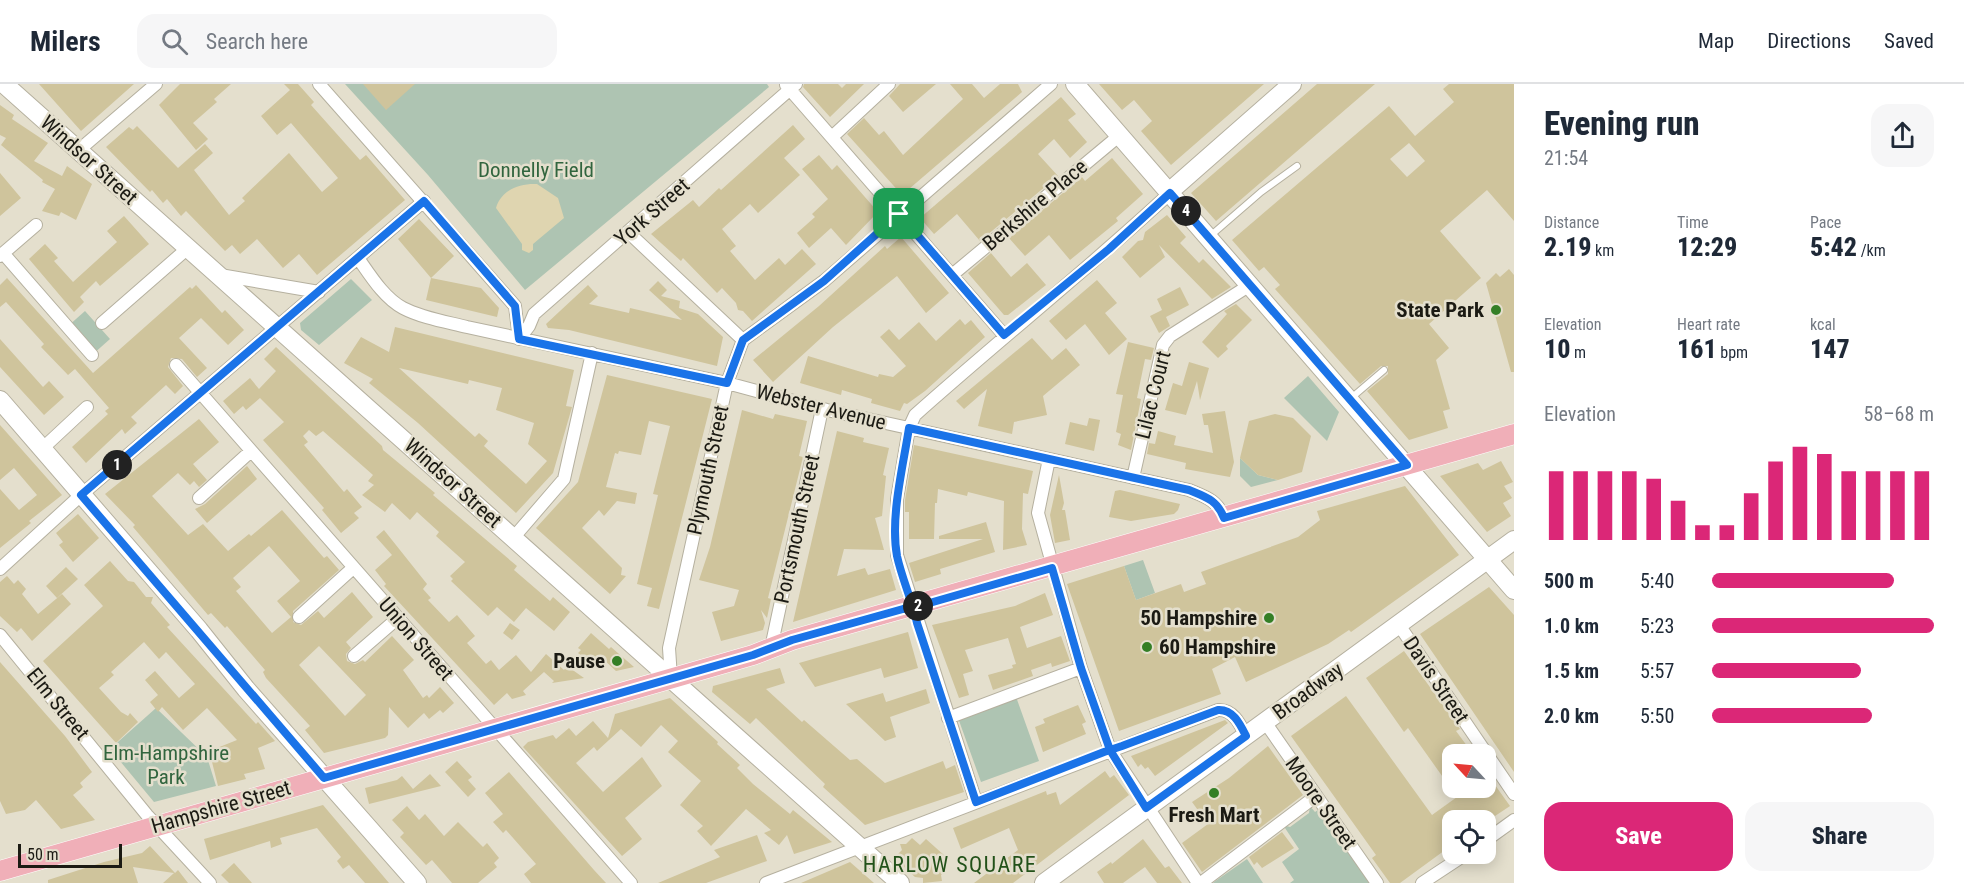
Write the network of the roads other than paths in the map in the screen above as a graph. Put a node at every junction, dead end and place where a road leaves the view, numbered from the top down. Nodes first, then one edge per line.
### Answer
1 (4, 84) edge
2 (156, 84) edge
3 (319, 84) edge
4 (889, 84) edge
5 (1051, 84) edge
6 (1075, 84) edge
7 (1292, 84) edge
8 (790, 86) edge
9 (1120, 135) junction
10 (832, 137) junction
11 (79, 150) junction
12 (1297, 166) dead end
13 (1170, 193) junction
14 (424, 201) junction
15 (899, 214) junction
16 (36, 225) dead end
17 (628, 232) junction
18 (1209, 237) junction
19 (188, 248) junction
20 (2, 254) edge
21 (358, 258) junction
22 (218, 275) junction
23 (952, 275) junction
24 (1250, 285) junction
25 (319, 292) junction
26 (102, 323) dead end
27 (278, 328) junction
28 (1004, 335) junction
29 (519, 339) junction
30 (743, 340) junction
31 (592, 353) junction
32 (92, 355) dead end
33 (176, 365) dead end
34 (1384, 370) dead end
35 (727, 383) junction
36 (201, 395) junction
37 (0, 399) edge
38 (1350, 399) junction
39 (87, 407) dead end
40 (822, 409) junction
41 (909, 428) junction
42 (1514, 434) edge
43 (43, 448) junction
44 (251, 451) junction
45 (1049, 459) junction
46 (1407, 465) junction
47 (1133, 478) junction
48 (81, 495) junction
49 (199, 498) dead end
50 (1224, 518) junction
51 (514, 537) junction
52 (1514, 540) edge
53 (1488, 560) junction
54 (353, 568) junction
55 (1052, 568) junction
56 (0, 569) edge
57 (1514, 590) edge
58 (913, 608) junction
59 (299, 617) dead end
60 (398, 618) junction
61 (1399, 625) junction
62 (0, 634) edge
63 (771, 648) junction
64 (354, 656) dead end
65 (1081, 668) junction
66 (671, 678) junction
67 (948, 717) junction
68 (1264, 722) junction
69 (495, 728) junction
70 (1246, 736) junction
71 (1110, 750) junction
72 (324, 778) junction
73 (1514, 794) edge
74 (1316, 796) junction
75 (976, 802) junction
76 (1146, 808) junction
77 (1514, 820) edge
78 (158, 826) junction
79 (1496, 833) edge
80 (860, 847) junction
81 (1451, 864) edge
82 (0, 872) edge
83 (1049, 881) edge
84 (8, 883) edge
85 (210, 883) edge
86 (417, 883) edge
87 (630, 883) edge
88 (766, 883) edge
89 (900, 883) edge
90 (1199, 883) edge
91 (1377, 883) edge
92 (1422, 883) edge

1 - 11 main road, Windsor Street
2 - 11 street
3 - 14 street
4 - 10 street
5 - 15 street
6 - 9 main road
7 - 13 main road
8 - 10 street
8 - 17 street, York Street
9 - 13 main road
9 - 23 street, Berkshire Place
10 - 15 street
11 - 19 main road, Windsor Street
12 - 18 lane
13 - 18 main road
13 - 28 street
14 - 21 street
14 - 29 street
15 - 23 street
15 - 30 street
16 - 20 street
17 - 29 street, York Street
17 - 30 street
18 - 24 main road
19 - 22 main road, Windsor Street
19 - 26 street
20 - 32 street
21 - 25 street
21 - 29 street, Webster Avenue
22 - 25 street
22 - 27 main road, Windsor Street
23 - 28 street
24 - 38 main road
24 - 47 street, Lilac Court
25 - 27 street
27 - 36 street
27 - 51 main road, Windsor Street
28 - 41 street
29 - 31 street, Webster Avenue
30 - 35 street, Plymouth Street
31 - 35 street, Webster Avenue
31 - 51 street
33 - 36 street, Union Street
34 - 38 lane
35 - 40 street, Webster Avenue
35 - 66 street, Plymouth Street
36 - 44 street, Union Street
36 - 48 street
37 - 43 main road
38 - 46 main road
39 - 43 street
40 - 41 street, Webster Avenue
40 - 63 street, Portsmouth Street
41 - 45 street, Webster Avenue
41 - 58 street
42 - 46 main road, Hampshire Street
43 - 48 main road
44 - 49 street
44 - 54 street, Union Street
45 - 47 street, Webster Avenue
45 - 55 street
46 - 50 main road, Hampshire Street
46 - 53 main road
47 - 50 street, Webster Avenue
48 - 56 street
48 - 72 main road
50 - 55 main road, Hampshire Street
51 - 66 main road, Windsor Street
52 - 53 main road, Broadway
53 - 57 main road
53 - 61 main road, Broadway
54 - 59 street
54 - 60 street, Union Street
55 - 58 main road, Hampshire Street
55 - 65 street
58 - 63 main road, Hampshire Street
58 - 67 street
60 - 64 street
60 - 69 street, Union Street
61 - 68 main road, Broadway
61 - 73 street, Davis Street
62 - 78 street, Elm Street
63 - 66 main road, Hampshire Street
65 - 67 street
65 - 71 street
66 - 69 main road, Hampshire Street
66 - 80 main road, Windsor Street
67 - 75 street
68 - 70 main road, Broadway
68 - 74 street, Moore Street
69 - 72 main road, Hampshire Street
69 - 87 street, Union Street
70 - 71 street
70 - 76 main road, Broadway
71 - 75 street
71 - 76 street
72 - 78 main road, Hampshire Street
72 - 86 main road
74 - 90 street
74 - 91 street, Moore Street
75 - 80 street
76 - 83 main road, Broadway
76 - 90 street
77 - 79 street
78 - 82 main road, Hampshire Street
78 - 85 street, Elm Street
80 - 88 street
80 - 89 main road, Windsor Street
81 - 92 street
82 - 84 street

